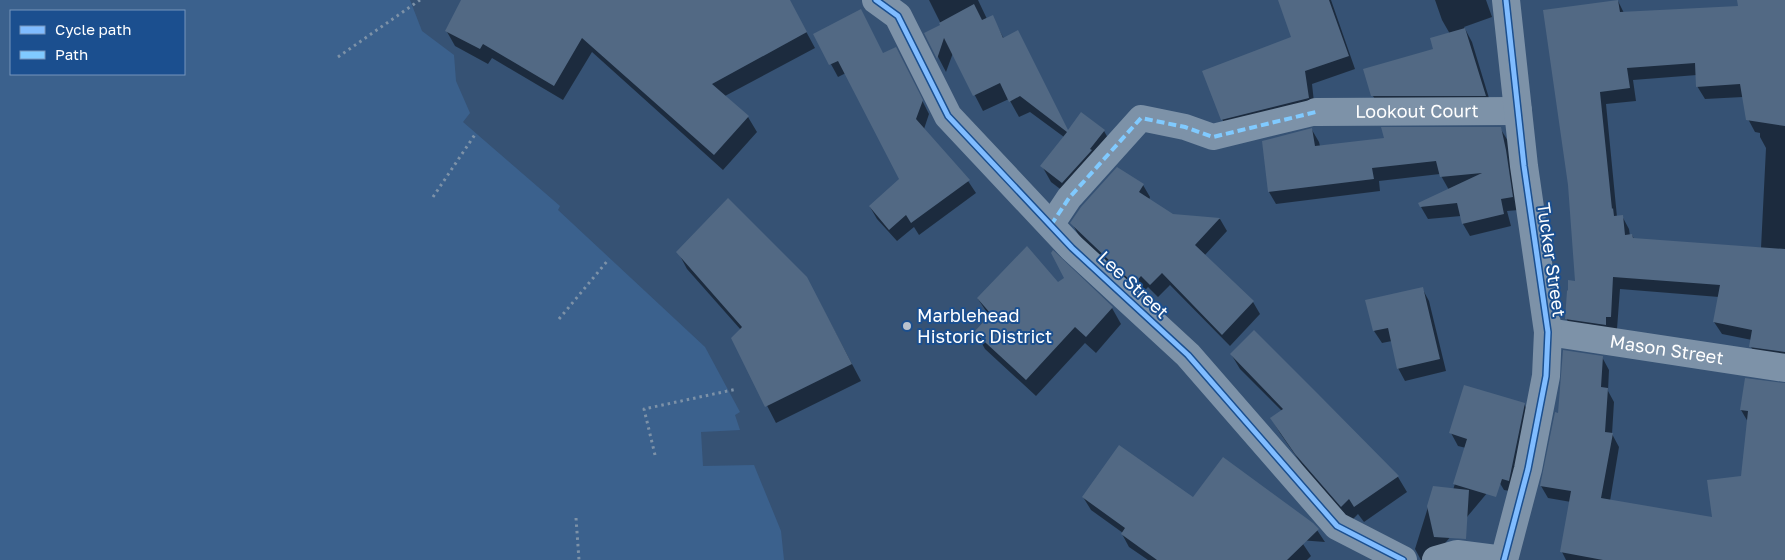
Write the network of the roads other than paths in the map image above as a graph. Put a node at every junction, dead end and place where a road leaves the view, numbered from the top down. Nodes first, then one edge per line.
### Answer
1 (1506, 0) edge
2 (878, 1) edge
3 (1518, 111) junction
4 (1316, 112) joint
5 (1051, 225) junction
6 (1548, 332) junction
7 (1785, 368) edge
8 (1403, 560) edge
9 (1436, 560) edge
10 (1504, 560) edge

1 - 3 street, Tucker Street
2 - 5 street, Lee Street
3 - 4 street, Lookout Court
3 - 6 street, Tucker Street
4 - 5 street
5 - 8 street, Lee Street
6 - 7 street, Mason Street
6 - 10 street, Tucker Street
9 - 10 street

